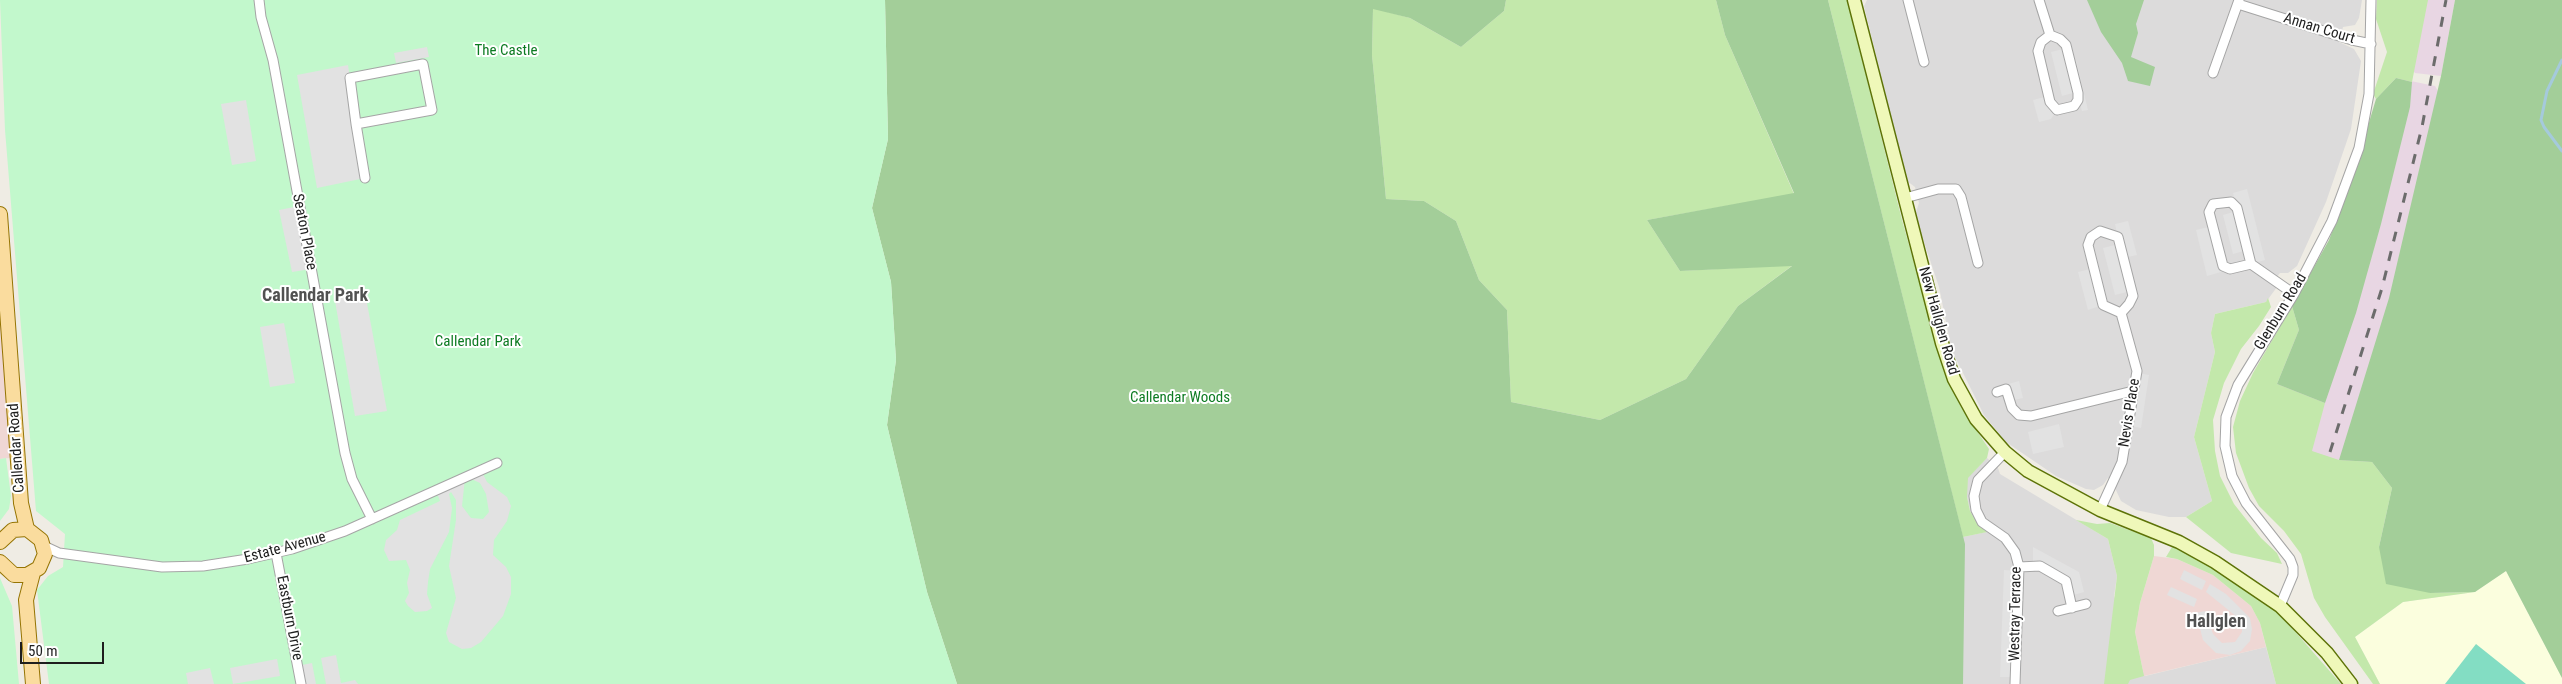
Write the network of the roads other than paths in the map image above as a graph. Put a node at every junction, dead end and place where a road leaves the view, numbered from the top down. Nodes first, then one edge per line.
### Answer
1 (259, 0) edge
2 (1854, 0) edge
3 (1908, 0) edge
4 (2039, 0) edge
5 (2371, 0) edge
6 (2239, 2) edge
7 (2050, 35) junction
8 (2371, 44) junction
9 (1924, 62) dead end
10 (2213, 74) dead end
11 (356, 124) junction
12 (366, 178) dead end
13 (1905, 198) junction
14 (0, 214) edge
15 (1978, 263) dead end
16 (2251, 264) junction
17 (2, 281) edge
18 (2294, 294) junction
19 (2121, 313) junction
20 (2133, 391) junction
21 (1997, 392) dead end
22 (2005, 452) junction
23 (497, 463) dead end
24 (2100, 510) junction
25 (372, 520) junction
26 (20, 530) junction
27 (0, 542) edge
28 (44, 546) junction
29 (59, 553) junction
30 (276, 553) junction
31 (43, 562) junction
32 (4, 567) edge
33 (2019, 567) junction
34 (33, 573) junction
35 (26, 600) junction
36 (2086, 604) dead end
37 (2280, 606) junction
38 (2072, 608) junction
39 (2058, 611) dead end
40 (33, 684) edge
41 (301, 684) edge
42 (2016, 684) edge
43 (2351, 684) edge

1 - 25 street, Seaton Place
2 - 13 street, New Hallglen Road
3 - 9 street
4 - 7 street
5 - 8 street, Glenburn Road
6 - 8 street, Annan Court
6 - 10 street, Annan Court
7 - 7 street
8 - 18 street, Glenburn Road
11 - 11 street
11 - 12 street
13 - 15 street
13 - 22 street, New Hallglen Road
14 - 17 main road, Callendar Road
16 - 16 street
16 - 18 street
17 - 26 main road, Callendar Road
18 - 37 street, Glenburn Road
19 - 19 street
19 - 20 street, Nevis Place
20 - 21 street
20 - 24 street, Nevis Place
22 - 24 street, New Hallglen Road
22 - 33 street, Westray Terrace
23 - 25 street, Estate Avenue
24 - 37 street, New Hallglen Road
25 - 30 street, Estate Avenue
26 - 27 main road
26 - 28 main road
28 - 29 street, Estate Avenue
28 - 31 main road
29 - 30 street, Estate Avenue
29 - 31 street
30 - 41 street, Eastburn Drive
31 - 34 main road
32 - 34 main road
32 - 35 main road
33 - 38 street
33 - 42 street, Westray Terrace
34 - 35 main road
35 - 40 main road
36 - 38 street
37 - 43 street, New Hallglen Road
38 - 39 street

